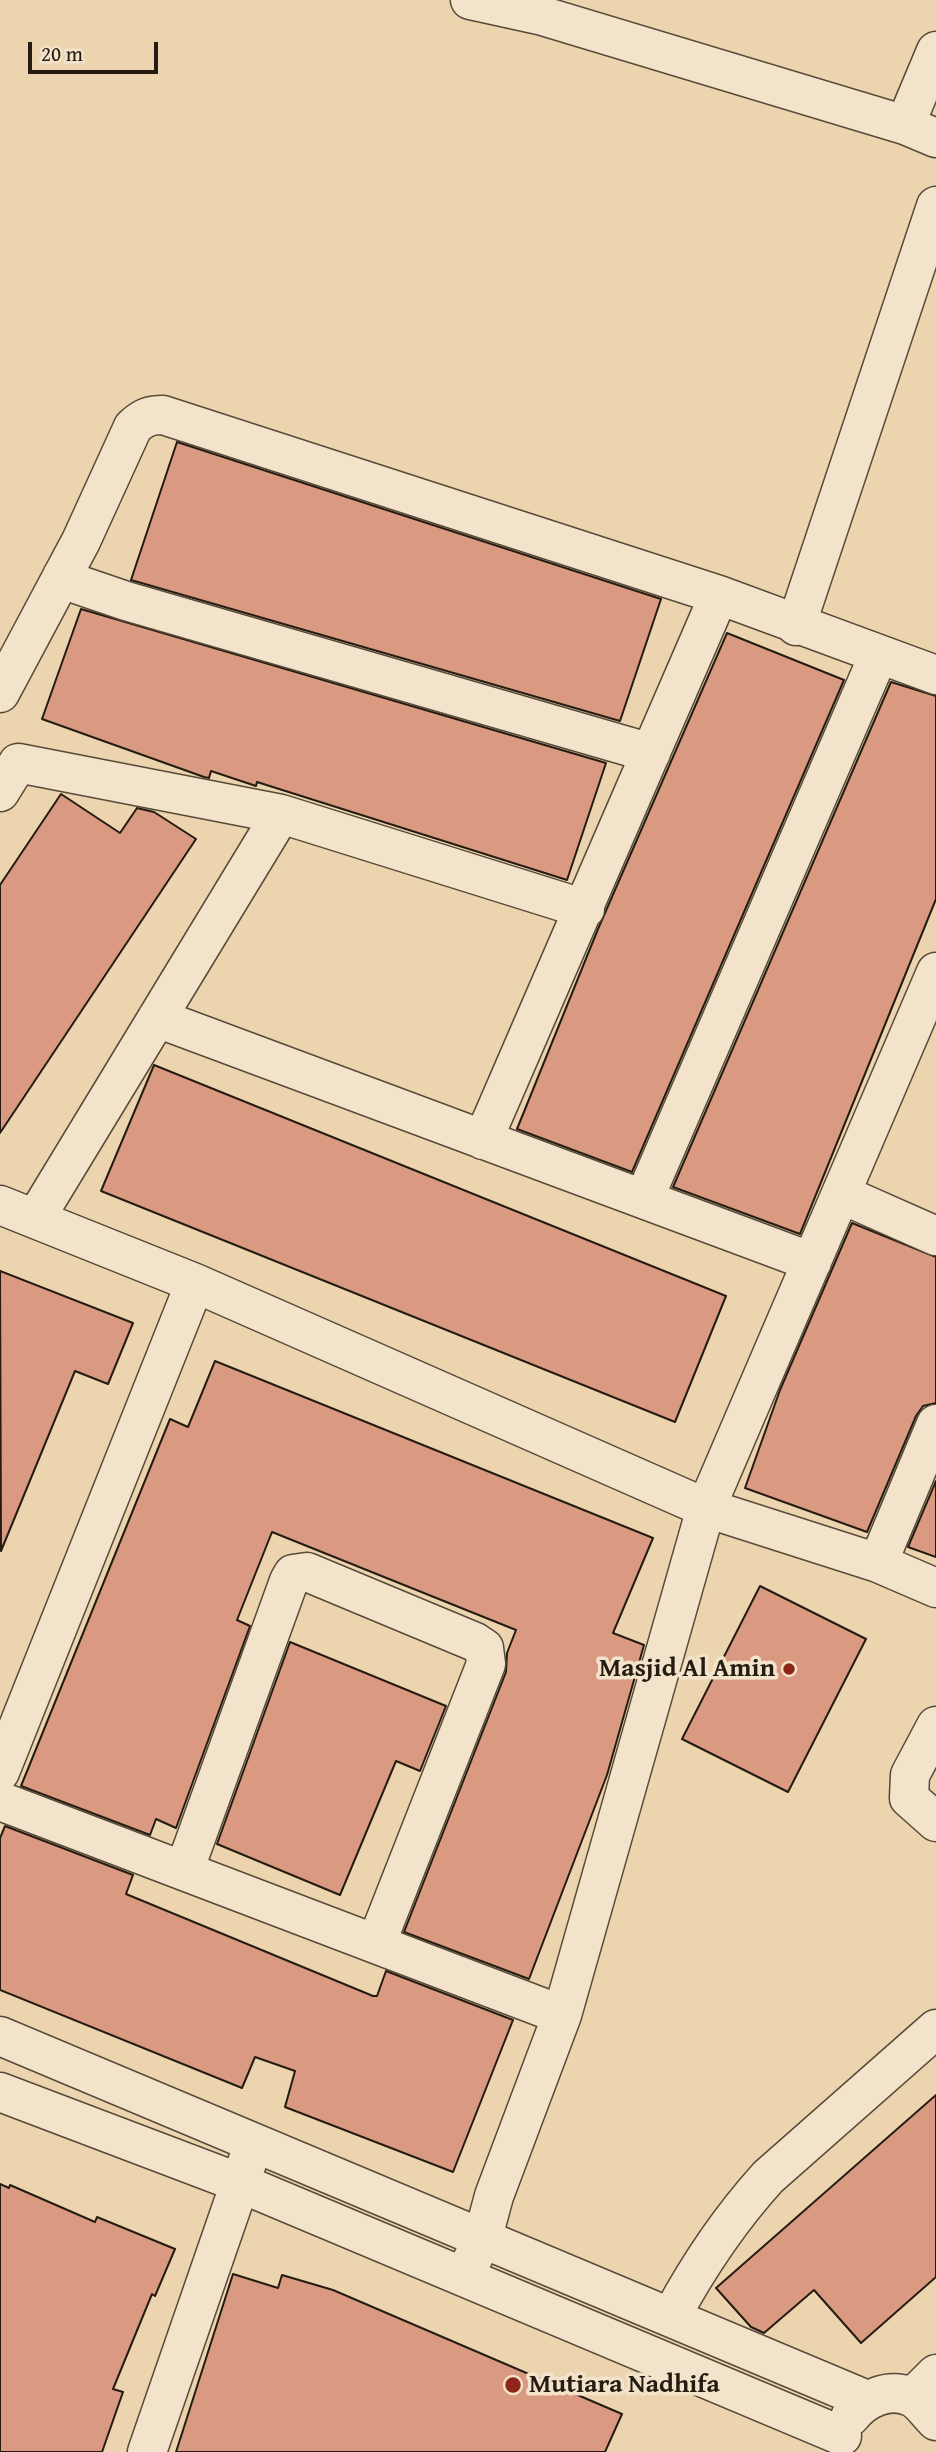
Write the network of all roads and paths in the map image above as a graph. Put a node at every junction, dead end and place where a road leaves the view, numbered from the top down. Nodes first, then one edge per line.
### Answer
1 (470, 0) edge
2 (936, 51) edge
3 (921, 132) edge
4 (936, 206) edge
5 (62, 576) junction
6 (719, 595) junction
7 (796, 626) junction
8 (879, 654) junction
9 (936, 675) edge
10 (0, 693) edge
11 (652, 753) junction
12 (6, 768) edge
13 (282, 814) junction
14 (585, 909) junction
15 (936, 972) edge
16 (157, 1018) junction
17 (922, 1043) edge
18 (483, 1140) junction
19 (841, 1194) junction
20 (643, 1199) junction
21 (0, 1205) edge
22 (35, 1219) junction
23 (936, 1236) edge
24 (812, 1262) junction
25 (195, 1283) junction
26 (936, 1424) edge
27 (706, 1508) junction
28 (878, 1563) junction
29 (936, 1588) edge
30 (936, 1726) edge
31 (0, 1772) edge
32 (0, 1801) edge
33 (936, 1822) edge
34 (184, 1871) junction
35 (376, 1944) junction
36 (562, 2015) junction
37 (936, 2029) edge
38 (0, 2036) edge
39 (0, 2092) edge
40 (254, 2141) junction
41 (240, 2183) junction
42 (483, 2237) junction
43 (464, 2277) junction
44 (672, 2315) junction
45 (928, 2397) edge
46 (867, 2400) junction
47 (842, 2444) edge
48 (148, 2452) edge

1 - 3 street
2 - 3 street
4 - 7 street
5 - 6 street
5 - 10 street
5 - 11 street
6 - 7 street
6 - 11 street
7 - 8 street
8 - 9 street
8 - 20 street
11 - 14 street
12 - 13 street
13 - 14 street
13 - 16 street
14 - 18 street
15 - 17 street
16 - 18 street
16 - 22 street
17 - 19 street
18 - 20 street
19 - 23 street
19 - 24 street
20 - 24 street
21 - 22 street
22 - 25 street
24 - 27 street
25 - 27 street
25 - 31 street
26 - 28 street
27 - 28 street
27 - 36 street
28 - 29 street
30 - 33 street
32 - 34 street
34 - 35 street
34 - 35 street
35 - 36 street
36 - 42 street
37 - 44 street
38 - 40 street
39 - 41 street
40 - 41 street
40 - 42 street
41 - 43 street
41 - 48 street
42 - 43 street
42 - 44 street
43 - 47 street
44 - 46 street
45 - 46 street
46 - 47 street

